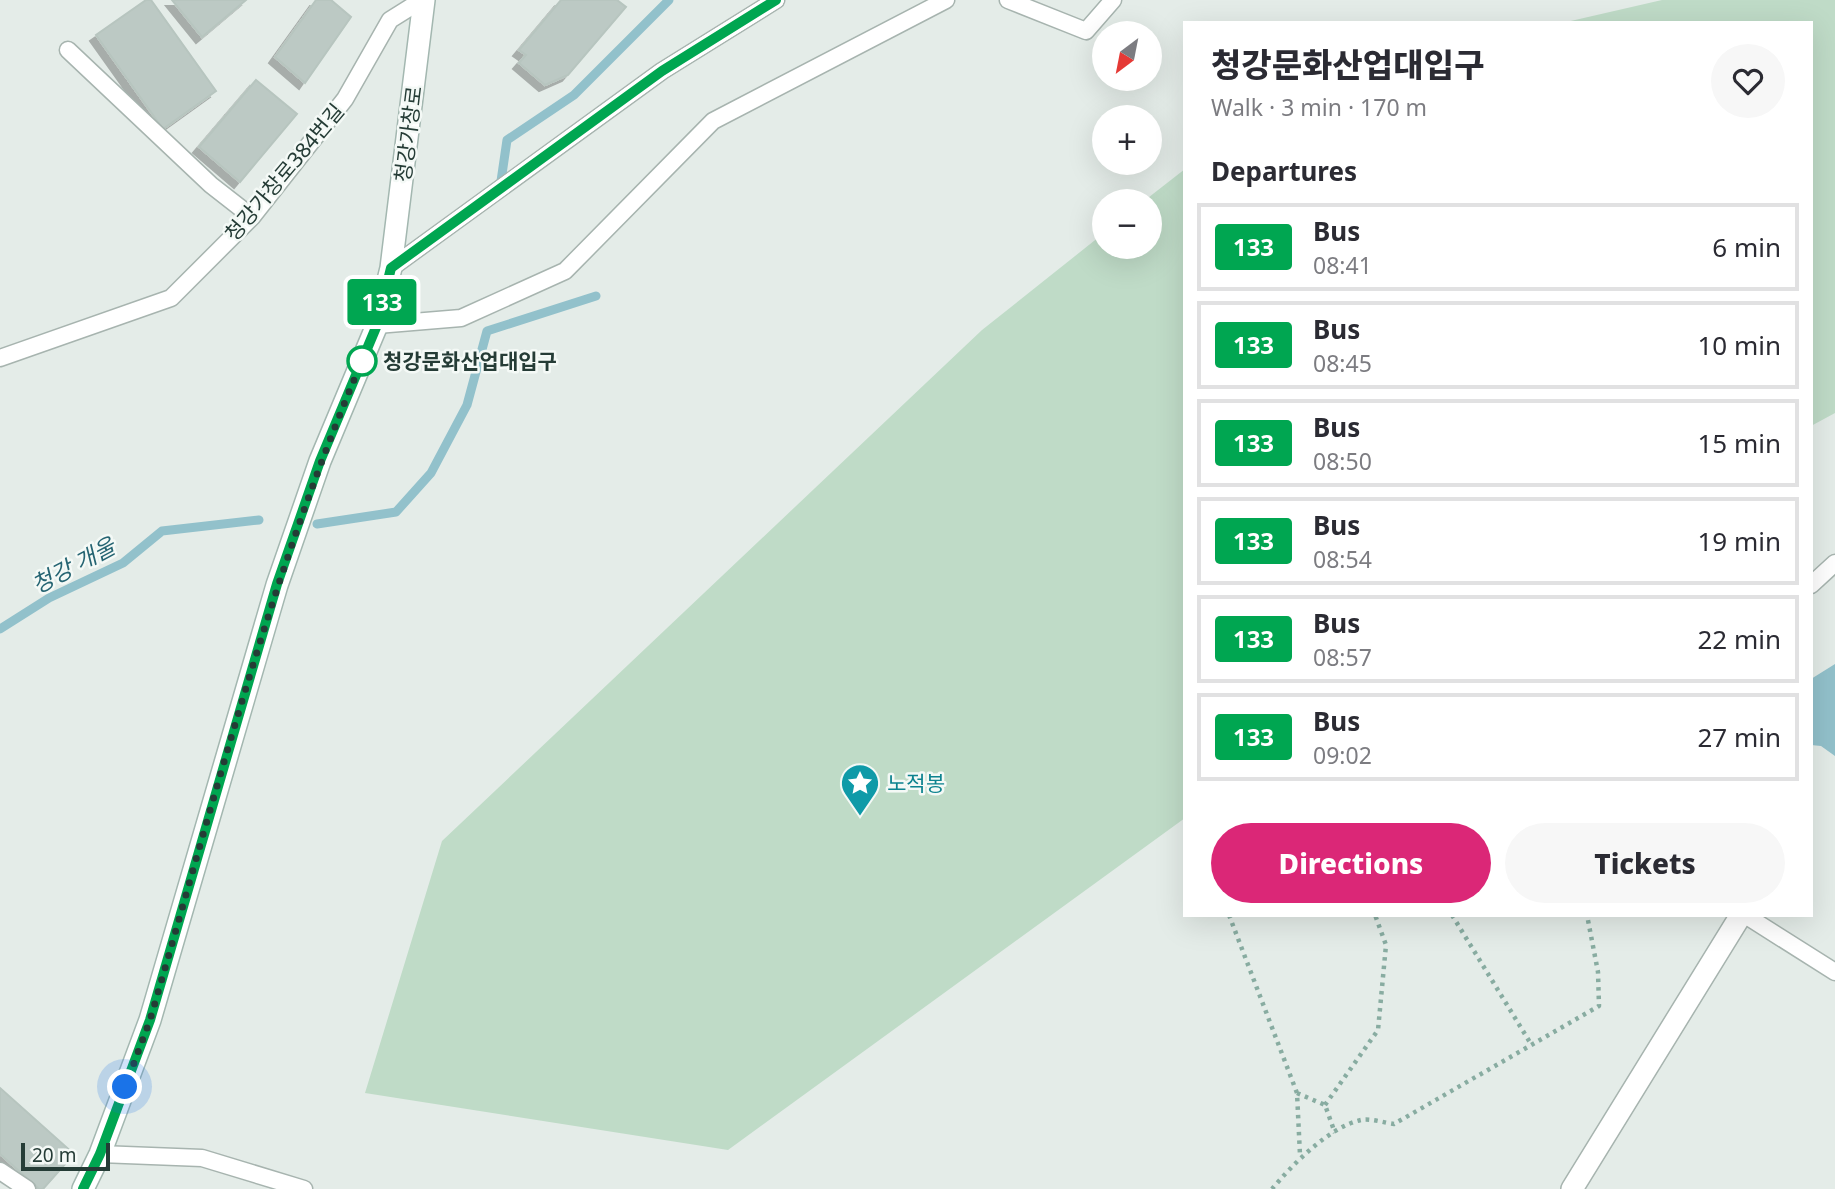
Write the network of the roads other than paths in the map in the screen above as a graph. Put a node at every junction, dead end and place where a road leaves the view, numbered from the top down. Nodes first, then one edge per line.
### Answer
1 (423, 0) edge
2 (776, 0) edge
3 (946, 0) edge
4 (1008, 0) edge
5 (1112, 0) edge
6 (68, 50) dead end
7 (252, 217) junction
8 (391, 268) junction
9 (377, 325) junction
10 (0, 358) edge
11 (1835, 563) edge
12 (1813, 583) edge
13 (1742, 917) edge
14 (1746, 917) edge
15 (1835, 972) edge
16 (100, 1154) junction
17 (0, 1171) edge
18 (27, 1189) edge
19 (83, 1189) edge
20 (304, 1189) edge
21 (1572, 1189) edge

1 - 7 lane, 청강가창로384번길
1 - 8 main road, 청강가창로
2 - 8 lane
3 - 9 lane
4 - 5 lane
6 - 7 lane
7 - 10 lane, 청강가창로384번길
8 - 9 main road, 청강가창로
9 - 16 main road, 청강가창로
11 - 12 lane
13 - 21 main road
14 - 15 lane
16 - 19 main road, 청강가창로
16 - 20 lane
17 - 18 lane

